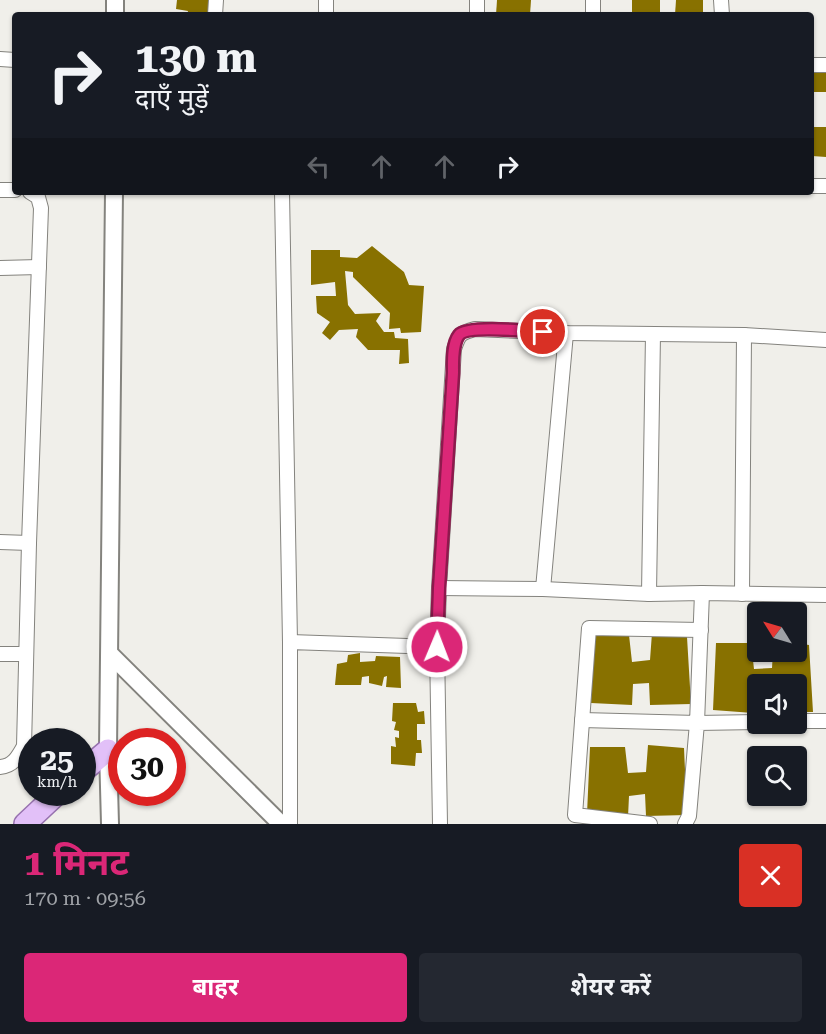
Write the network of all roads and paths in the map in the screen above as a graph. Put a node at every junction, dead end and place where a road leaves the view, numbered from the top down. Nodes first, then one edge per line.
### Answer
1 (35, 195) edge
2 (114, 195) edge
3 (282, 195) edge
4 (39, 267) junction
5 (0, 268) edge
6 (566, 333) junction
7 (652, 334) junction
8 (744, 335) junction
9 (826, 340) edge
10 (0, 542) edge
11 (29, 543) junction
12 (439, 588) junction
13 (543, 589) junction
14 (702, 593) junction
15 (649, 594) junction
16 (742, 594) junction
17 (826, 595) edge
18 (701, 630) junction
19 (290, 642) junction
20 (437, 647) junction
21 (0, 654) edge
22 (26, 654) junction
23 (110, 654) junction
24 (582, 720) junction
25 (807, 721) edge
26 (826, 721) edge
27 (747, 722) edge
28 (697, 723) junction
29 (108, 728) edge
30 (108, 750) edge
31 (96, 760) edge
32 (0, 767) edge
33 (44, 806) edge
34 (110, 806) edge
35 (25, 824) edge
36 (110, 824) edge
37 (281, 824) edge
38 (290, 824) edge
39 (440, 824) edge
40 (650, 824) edge
41 (685, 824) edge

1 - 4 street
2 - 23 street
3 - 19 street
4 - 5 street
4 - 11 street
6 - 7 street
6 - 12 street
6 - 13 street
7 - 8 street
7 - 15 street
8 - 9 street
8 - 16 street
10 - 11 street
11 - 22 street
12 - 13 street
12 - 20 street
13 - 15 street
14 - 15 street
14 - 16 street
14 - 18 street
16 - 17 street
18 - 24 street
18 - 28 street
19 - 20 street
19 - 38 street
20 - 39 street
21 - 22 street
22 - 32 street
23 - 29 street
23 - 37 street
24 - 28 street
24 - 40 street
25 - 26 street
27 - 28 street
28 - 41 street
30 - 31 main road
33 - 35 main road
34 - 36 street

